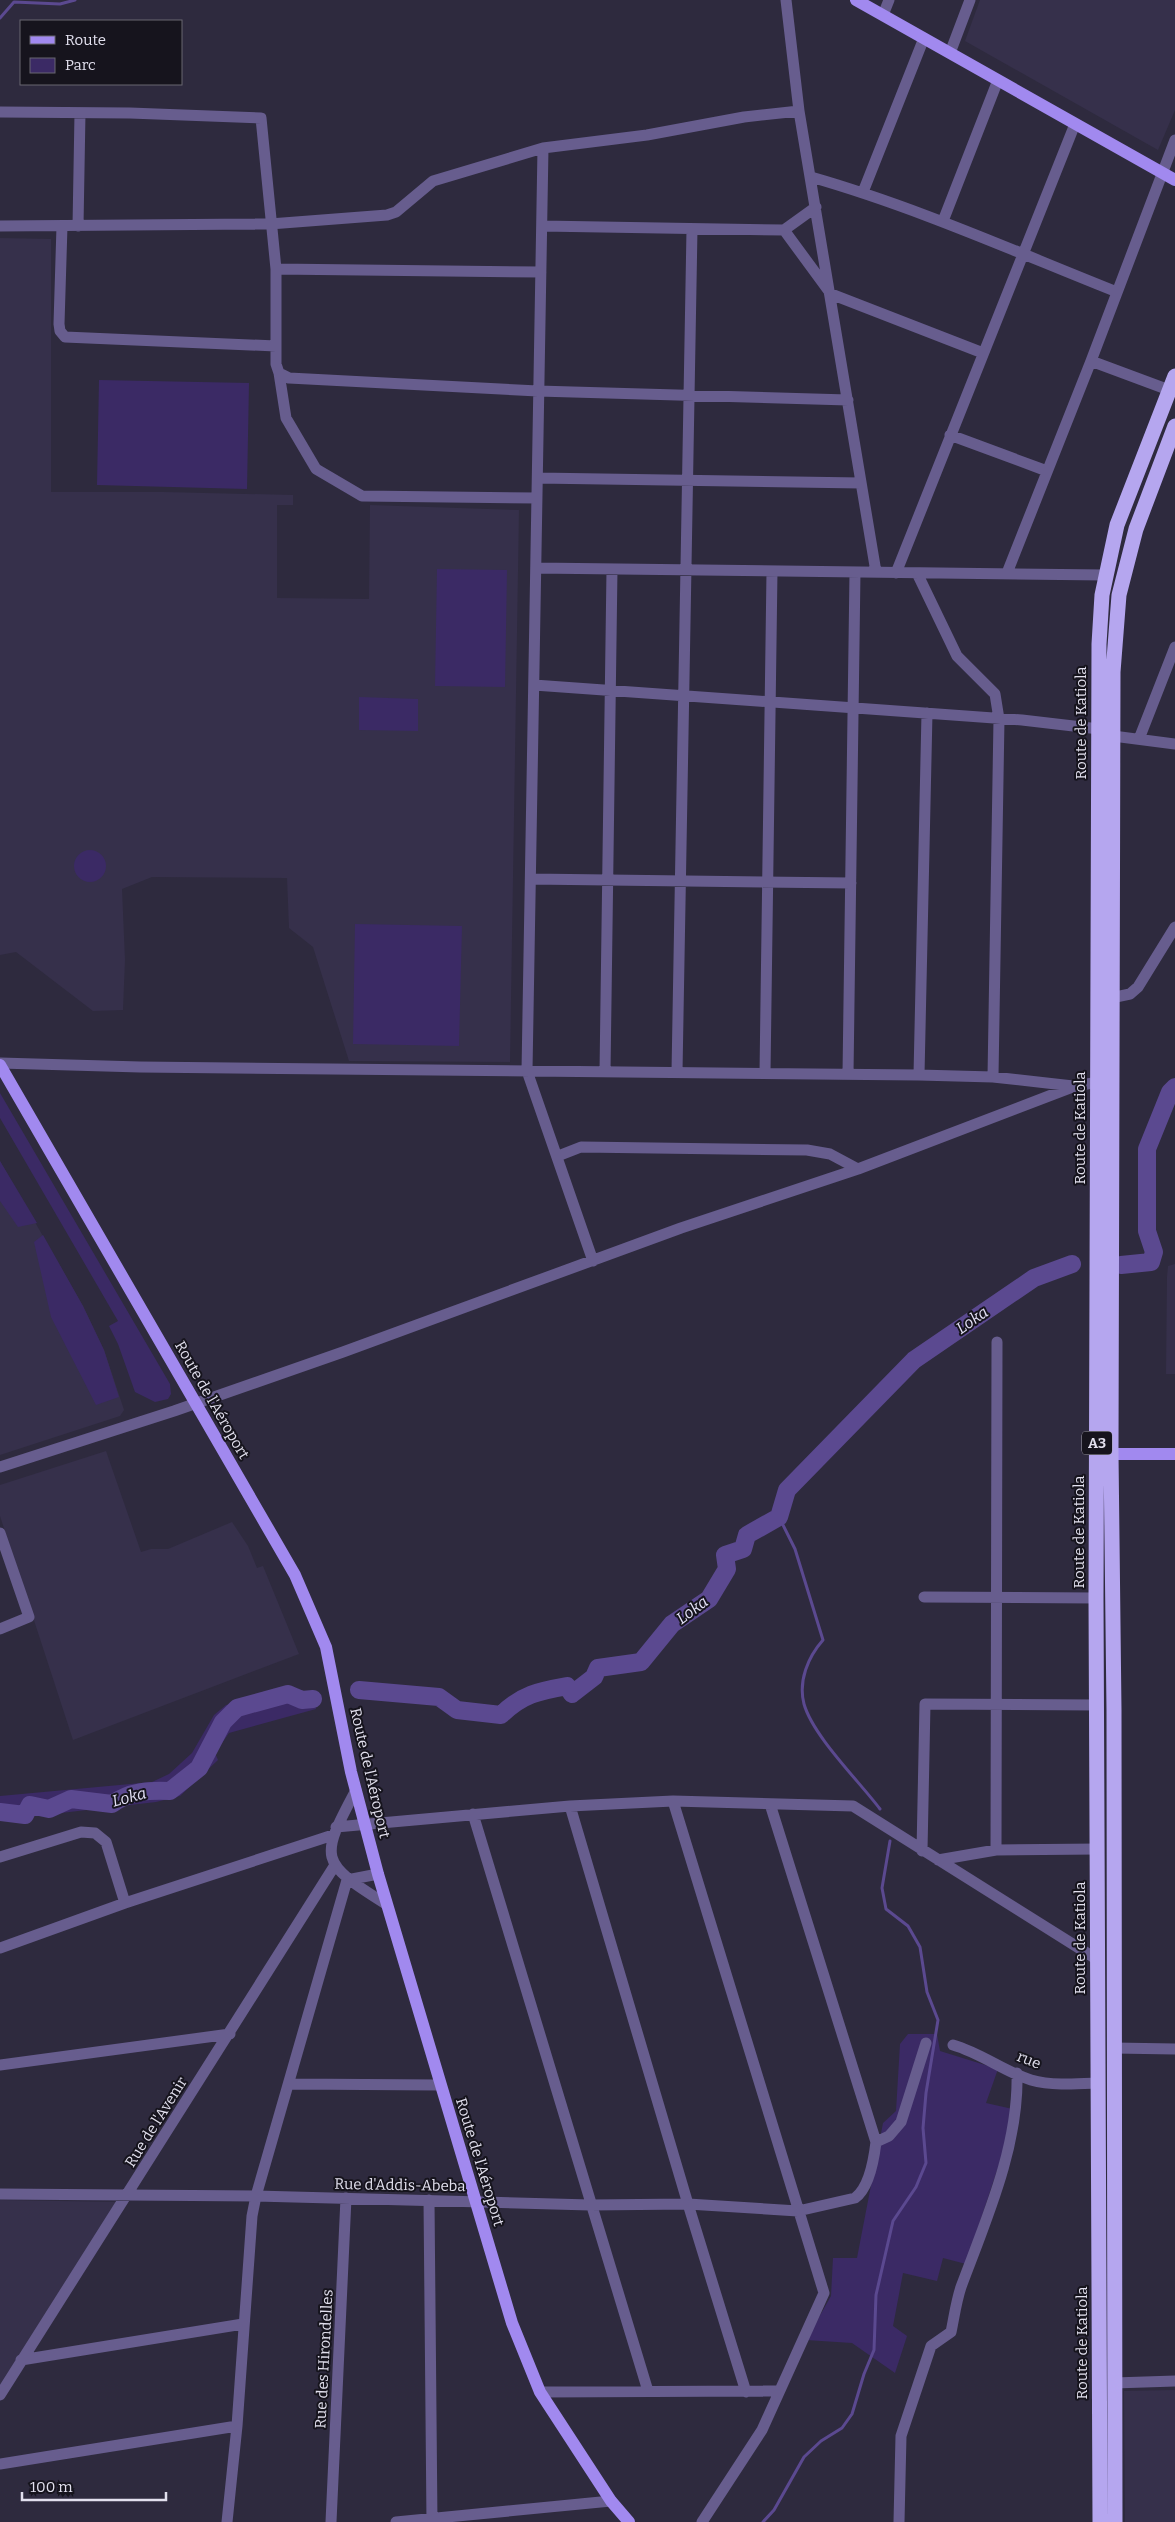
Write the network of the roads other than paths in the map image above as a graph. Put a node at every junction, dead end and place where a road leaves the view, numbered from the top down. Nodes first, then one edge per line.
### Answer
1 (786, 0) edge
2 (856, 0) edge
3 (889, 0) edge
4 (970, 0) edge
5 (883, 15) junction
6 (924, 38) junction
7 (950, 53) junction
8 (998, 80) junction
9 (798, 111) junction
10 (0, 112) edge
11 (80, 113) junction
12 (1075, 124) junction
13 (1175, 140) edge
14 (543, 148) junction
15 (1162, 173) junction
16 (811, 177) junction
17 (1175, 180) edge
18 (863, 192) junction
19 (816, 207) junction
20 (944, 221) junction
21 (270, 224) junction
22 (0, 226) edge
23 (62, 226) junction
24 (78, 226) junction
25 (542, 226) junction
26 (692, 229) junction
27 (784, 230) junction
28 (1022, 254) junction
29 (276, 269) junction
30 (541, 272) junction
31 (1117, 292) junction
32 (831, 294) junction
33 (276, 346) junction
34 (983, 353) junction
35 (1091, 361) junction
36 (279, 373) junction
37 (1175, 376) edge
38 (1169, 390) junction
39 (538, 391) junction
40 (689, 396) junction
41 (848, 400) junction
42 (1175, 426) edge
43 (950, 435) junction
44 (1047, 470) junction
45 (538, 478) junction
46 (687, 481) junction
47 (861, 483) junction
48 (537, 498) junction
49 (536, 568) junction
50 (612, 569) junction
51 (686, 570) junction
52 (772, 571) junction
53 (855, 572) junction
54 (876, 572) junction
55 (896, 573) junction
56 (917, 573) junction
57 (1007, 573) junction
58 (1105, 575) junction
59 (1175, 646) edge
60 (534, 685) junction
61 (610, 690) junction
62 (683, 696) junction
63 (769, 704) junction
64 (853, 710) junction
65 (927, 713) junction
66 (999, 719) junction
67 (1106, 733) junction
68 (1139, 739) junction
69 (1175, 744) edge
70 (531, 879) junction
71 (608, 880) junction
72 (681, 881) junction
73 (768, 882) junction
74 (851, 883) junction
75 (1175, 927) edge
76 (1111, 998) junction
77 (0, 1064) edge
78 (527, 1071) junction
79 (605, 1072) junction
80 (677, 1072) junction
81 (765, 1073) junction
82 (848, 1074) junction
83 (918, 1075) junction
84 (993, 1077) junction
85 (1104, 1081) junction
86 (1075, 1086) junction
87 (558, 1156) junction
88 (858, 1169) junction
89 (593, 1261) junction
90 (998, 1342) dead end
91 (195, 1404) junction
92 (1104, 1454) junction
93 (1175, 1454) edge
94 (0, 1467) edge
95 (0, 1533) edge
96 (4, 1555) edge
97 (924, 1597) dead end
98 (997, 1597) junction
99 (1096, 1598) junction
100 (0, 1629) edge
101 (997, 1704) junction
102 (1097, 1705) junction
103 (356, 1790) junction
104 (673, 1801) junction
105 (770, 1804) junction
106 (570, 1806) junction
107 (473, 1814) junction
108 (364, 1824) junction
109 (334, 1831) junction
110 (1098, 1849) junction
111 (996, 1850) junction
112 (922, 1851) junction
113 (0, 1857) edge
114 (938, 1860) junction
115 (335, 1865) junction
116 (378, 1874) junction
117 (348, 1880) junction
118 (125, 1903) junction
119 (386, 1904) junction
120 (0, 1948) edge
121 (1098, 1960) junction
122 (230, 2034) junction
123 (926, 2043) dead end
124 (953, 2045) dead end
125 (1114, 2048) junction
126 (1175, 2049) edge
127 (0, 2065) edge
128 (1017, 2073) junction
129 (1098, 2083) junction
130 (289, 2084) junction
131 (440, 2085) junction
132 (876, 2142) junction
133 (0, 2194) edge
134 (127, 2196) junction
135 (256, 2196) junction
136 (346, 2198) junction
137 (429, 2200) junction
138 (475, 2201) junction
139 (688, 2204) junction
140 (590, 2205) junction
141 (798, 2211) junction
142 (243, 2324) junction
143 (21, 2360) junction
144 (1175, 2382) edge
145 (1114, 2383) junction
146 (648, 2391) junction
147 (779, 2391) junction
148 (540, 2392) junction
149 (746, 2392) junction
150 (0, 2394) edge
151 (237, 2426) junction
152 (0, 2464) edge
153 (611, 2502) junction
154 (530, 2516) edge
155 (432, 2520) edge
156 (227, 2522) edge
157 (331, 2522) edge
158 (396, 2522) edge
159 (629, 2522) edge
160 (702, 2522) edge
161 (899, 2522) edge
162 (1100, 2522) edge
163 (1115, 2522) edge

1 - 9 street
2 - 5 main road
3 - 5 street
4 - 7 street
5 - 6 main road
6 - 7 main road
6 - 18 street
7 - 8 main road
8 - 12 main road
8 - 20 street
9 - 14 street
9 - 16 street
10 - 11 street
11 - 21 street
11 - 24 street
12 - 15 main road
12 - 28 street
13 - 15 street
14 - 21 street
14 - 25 street
15 - 17 main road
15 - 31 street
16 - 18 street
16 - 19 street
18 - 20 street
19 - 27 street
19 - 32 street
20 - 28 street
21 - 24 street
21 - 29 street
22 - 23 street
23 - 24 street
23 - 33 street
25 - 26 street
25 - 30 street
26 - 27 street
26 - 40 street
27 - 32 street
28 - 31 street
28 - 34 street
29 - 30 street
29 - 33 street
30 - 39 street
31 - 35 street
32 - 34 street
32 - 41 street
33 - 36 street
34 - 43 street
35 - 38 street
35 - 44 street
36 - 39 street
36 - 48 street
37 - 38 highway, Route de Katiola / A3
38 - 58 highway, Route de Katiola / A3
39 - 40 street
39 - 45 street
40 - 41 street
40 - 46 street
41 - 47 street
42 - 67 highway, Route de Katiola / A3
43 - 44 street
43 - 55 street
44 - 57 street
45 - 46 street
45 - 48 street
46 - 47 street
46 - 51 street
47 - 54 street
48 - 49 street
49 - 50 street
49 - 60 street
50 - 51 street
50 - 61 street
51 - 52 street
51 - 62 street
52 - 53 street
52 - 63 street
53 - 54 street
53 - 64 street
54 - 55 street
55 - 56 street
56 - 57 street
56 - 66 street
57 - 58 street
58 - 67 highway, Route de Katiola / A3
59 - 68 street
60 - 61 street
60 - 70 street
61 - 62 street
61 - 71 street
62 - 63 street
62 - 72 street
63 - 64 street
63 - 73 street
64 - 65 street
64 - 74 street
65 - 66 street
65 - 83 street
66 - 67 street
66 - 84 street
67 - 68 street
67 - 76 highway, Route de Katiola / A3
67 - 85 highway, Route de Katiola / A3
68 - 69 street
70 - 71 street
70 - 78 street
71 - 72 street
71 - 79 street
72 - 73 street
72 - 80 street
73 - 74 street
73 - 81 street
74 - 82 street
75 - 76 street
76 - 85 highway, Route de Katiola / A3
77 - 78 street
77 - 91 main road, Route de l'Aéroport
78 - 79 street
78 - 87 street
79 - 80 street
80 - 81 street
81 - 82 street
82 - 83 street
83 - 84 street
84 - 86 street
85 - 86 street
85 - 92 highway, Route de Katiola / A3
86 - 88 street
87 - 88 street
87 - 89 street
88 - 89 street
89 - 91 street
90 - 98 street
91 - 94 street
91 - 103 main road, Route de l'Aéroport
92 - 93 main road
92 - 99 highway, Route de Katiola / A3
92 - 125 highway, Route de Katiola / A3
95 - 96 street
96 - 100 street
97 - 98 street
98 - 99 street
98 - 101 street
99 - 102 highway, Route de Katiola / A3
101 - 102 street
101 - 111 street
101 - 112 street
102 - 110 highway, Route de Katiola / A3
103 - 108 main road, Route de l'Aéroport
103 - 109 street
104 - 105 street
104 - 106 street
104 - 141 street
105 - 112 street
105 - 132 street
106 - 107 street
106 - 139 street
107 - 108 street
107 - 140 street
108 - 109 street
108 - 116 main road, Route de l'Aéroport
109 - 115 street
109 - 118 street
110 - 111 street
110 - 121 highway, Route de Katiola / A3
111 - 114 street
112 - 114 street
113 - 118 street
114 - 121 street
115 - 117 street
115 - 122 street, Rue de l'Avenir
116 - 117 street
116 - 119 main road, Route de l'Aéroport
117 - 119 street
117 - 130 street
118 - 120 street
119 - 131 main road, Route de l'Aéroport
121 - 129 highway, Route de Katiola / A3
122 - 127 street
122 - 134 street, Rue de l'Avenir
123 - 132 street
124 - 128 street, rue
125 - 126 street
125 - 145 highway, Route de Katiola / A3
128 - 129 street, rue
128 - 161 street
129 - 162 highway, Route de Katiola / A3
130 - 131 street
130 - 135 street
131 - 138 main road, Route de l'Aéroport
132 - 141 street, Rue d'Addis-Abeba
133 - 134 street, Rue d'Addis-Abeba
134 - 135 street, Rue d'Addis-Abeba
134 - 143 street, Rue de l'Avenir
135 - 136 street, Rue d'Addis-Abeba
135 - 142 street
136 - 137 street, Rue d'Addis-Abeba
136 - 157 street, Rue des Hirondelles
137 - 138 street, Rue d'Addis-Abeba
137 - 155 street
138 - 140 street, Rue d'Addis-Abeba
138 - 148 main road, Route de l'Aéroport
139 - 140 street, Rue d'Addis-Abeba
139 - 141 street, Rue d'Addis-Abeba
139 - 149 street
140 - 146 street
141 - 147 street
142 - 143 street
142 - 151 street
143 - 150 street, Rue de l'Avenir
144 - 145 street
145 - 163 highway, Route de Katiola / A3
146 - 148 street
146 - 149 street
147 - 149 street
147 - 160 street
148 - 153 main road, Route de l'Aéroport
151 - 152 street
151 - 156 street
153 - 154 street
153 - 159 main road, Route de l'Aéroport
154 - 155 street
155 - 158 street

